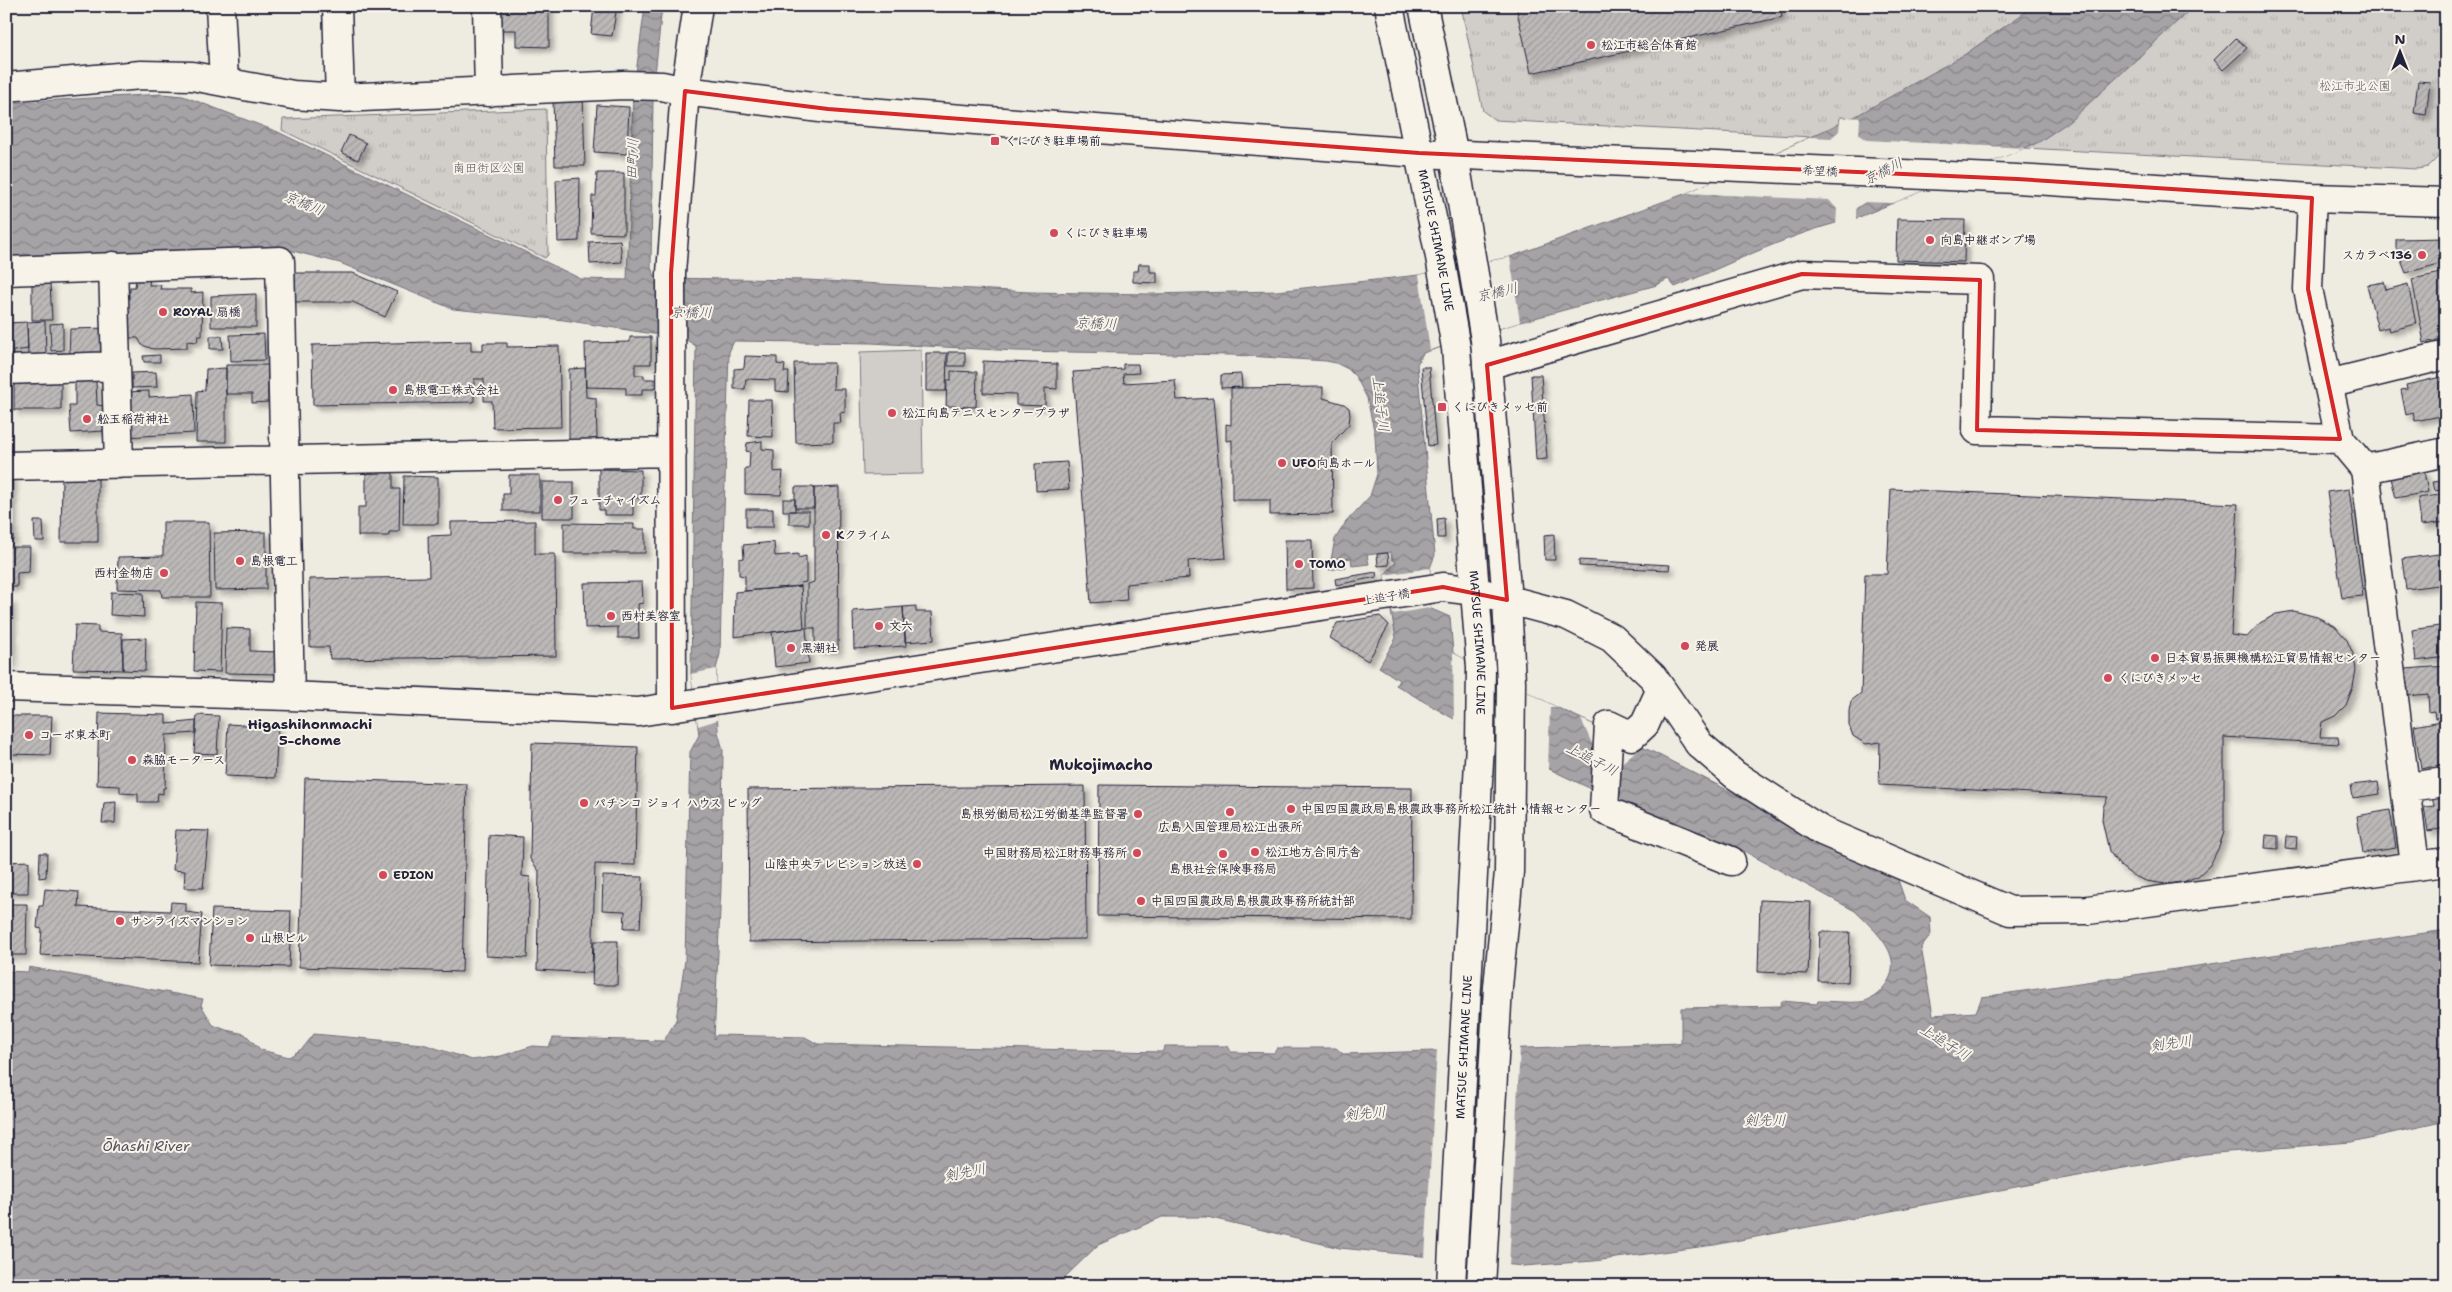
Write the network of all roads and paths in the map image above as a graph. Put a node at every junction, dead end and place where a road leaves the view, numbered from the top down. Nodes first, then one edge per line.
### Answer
1 (220, 6) edge
2 (337, 6) edge
3 (487, 6) edge
4 (698, 6) edge
5 (1389, 6) edge
6 (1423, 6) edge
7 (224, 80) junction
8 (6, 87) edge
9 (673, 88) junction
10 (489, 92) junction
11 (340, 98) junction
12 (1419, 153) junction
13 (1454, 155) junction
14 (2312, 198) junction
15 (2446, 202) edge
16 (113, 266) junction
17 (6, 271) edge
18 (1486, 352) junction
19 (2446, 356) edge
20 (116, 366) junction
21 (6, 370) edge
22 (2328, 384) junction
23 (2340, 439) junction
24 (672, 452) junction
25 (2446, 452) edge
26 (285, 460) junction
27 (119, 464) junction
28 (6, 466) edge
29 (2365, 469) junction
30 (1475, 591) junction
31 (1507, 600) junction
32 (6, 687) edge
33 (1661, 688) junction
34 (290, 696) junction
35 (678, 706) junction
36 (2446, 782) edge
37 (2407, 787) junction
38 (1731, 861) dead end
39 (2446, 862) edge
40 (2415, 865) junction
41 (1451, 1286) edge
42 (1481, 1286) edge

1 - 7 street
2 - 11 street
3 - 10 street
4 - 9 street
5 - 12 street, MATSUE SHIMANE LINE
6 - 13 street
7 - 8 street, 希望橋
7 - 11 street, 希望橋
9 - 10 street, 希望橋
9 - 12 street, 希望橋
9 - 24 street
10 - 11 street, 希望橋
12 - 13 street, 希望橋
12 - 30 street, MATSUE SHIMANE LINE
13 - 14 street, 希望橋
13 - 18 street
14 - 15 street, 希望橋
14 - 22 street
16 - 17 street
16 - 20 street
16 - 26 street
18 - 23 street
18 - 31 street
19 - 22 street
20 - 21 street
20 - 27 street
22 - 23 street
23 - 29 street
24 - 26 street
24 - 35 street
25 - 29 street
26 - 27 street
26 - 34 street
27 - 28 street
29 - 37 street
30 - 31 street, 上追子橋
30 - 35 street, 上追子橋
30 - 41 street, MATSUE SHIMANE LINE
31 - 33 street, 上追子橋
31 - 42 street
32 - 34 street, 上追子橋
33 - 38 street
33 - 40 street, 上追子橋
34 - 35 street, 上追子橋
36 - 37 street
37 - 40 street
39 - 40 street, 上追子橋

